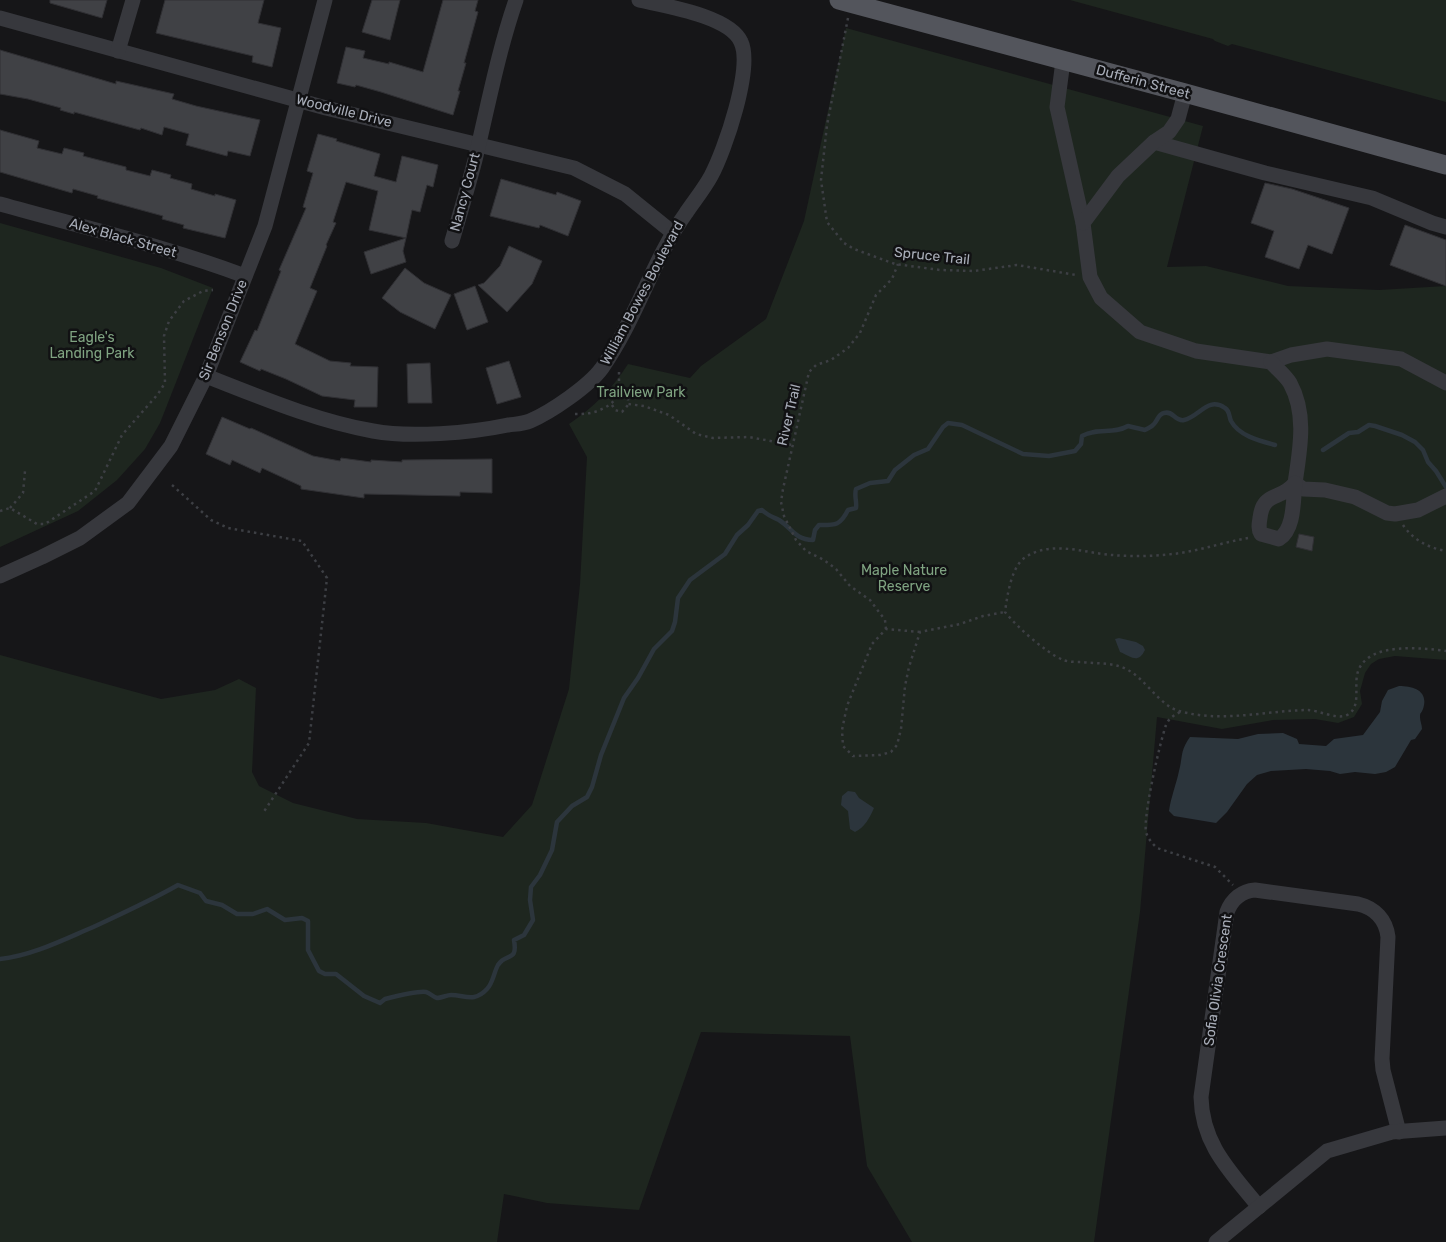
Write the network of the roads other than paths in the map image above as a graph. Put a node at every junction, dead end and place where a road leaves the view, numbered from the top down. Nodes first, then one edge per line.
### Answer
1 (133, 0) edge
2 (324, 0) edge
3 (516, 0) edge
4 (640, 0) edge
5 (845, 2) edge
6 (0, 18) edge
7 (118, 51) junction
8 (1063, 61) junction
9 (1185, 93) junction
10 (298, 100) junction
11 (1154, 142) junction
12 (478, 144) junction
13 (1446, 165) edge
14 (0, 204) edge
15 (1083, 223) junction
16 (1446, 227) edge
17 (672, 232) junction
18 (452, 241) dead end
19 (245, 276) junction
20 (1271, 362) junction
21 (206, 376) junction
22 (1446, 384) edge
23 (1296, 483) junction
24 (1444, 497) edge
25 (0, 576) edge
26 (1446, 1128) edge
27 (1399, 1132) junction
28 (1259, 1207) junction
29 (1216, 1242) edge

1 - 7 street
2 - 10 street, Sir Benson Drive
3 - 12 street
4 - 17 street, William Bowes Boulevard
5 - 8 main road, Dufferin Street
6 - 7 street, Woodville Drive
7 - 10 street, Woodville Drive
8 - 9 main road, Dufferin Street
8 - 15 street
9 - 11 street
9 - 13 main road, Dufferin Street
10 - 12 street, Woodville Drive
10 - 19 street, Sir Benson Drive
11 - 15 street
11 - 16 street
12 - 17 street, Woodville Drive
12 - 18 street, Nancy Court
14 - 19 street, Alex Black Street
15 - 20 street
17 - 21 street, William Bowes Boulevard
19 - 21 street, Sir Benson Drive
20 - 22 street
20 - 23 street
21 - 25 street, Sir Benson Drive
23 - 23 street
23 - 24 street
26 - 27 street
27 - 28 street
27 - 28 street, Sofia Olivia Crescent
28 - 29 street

